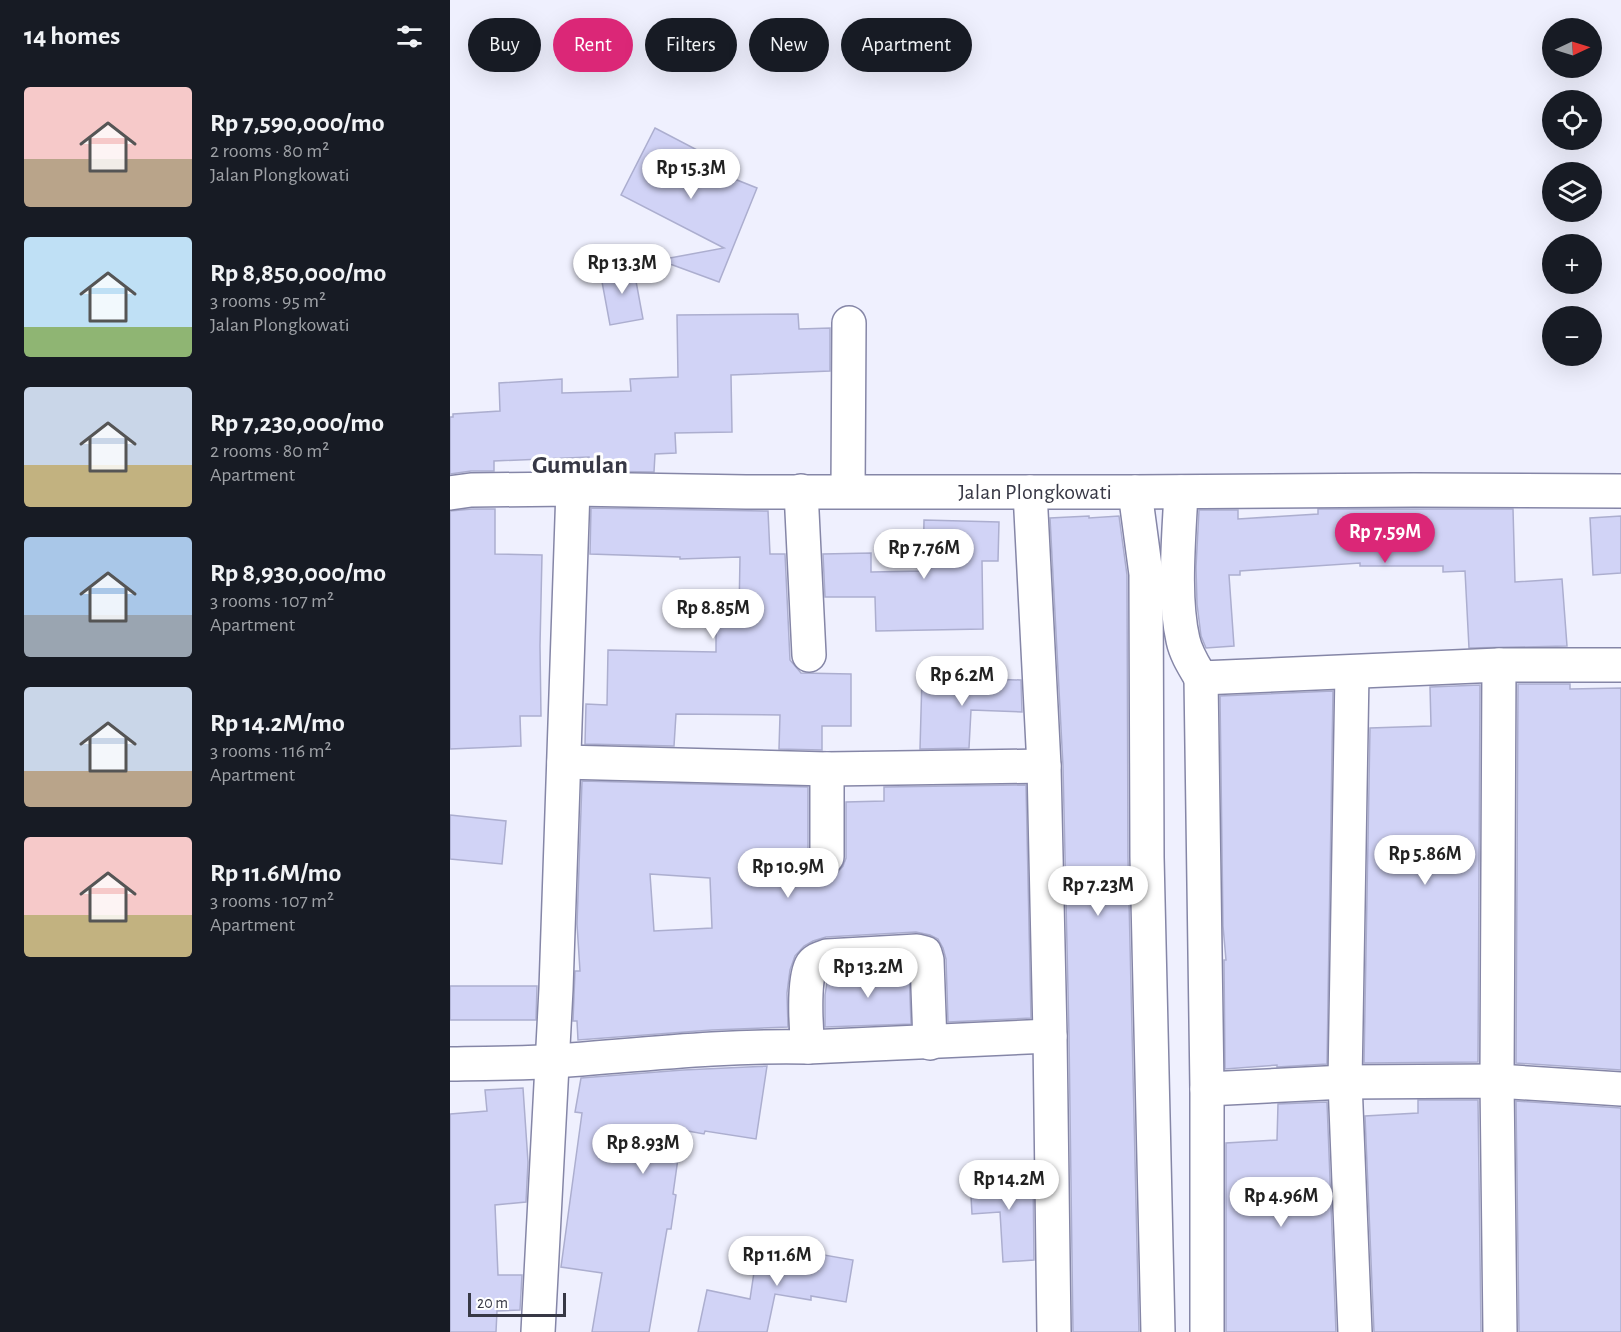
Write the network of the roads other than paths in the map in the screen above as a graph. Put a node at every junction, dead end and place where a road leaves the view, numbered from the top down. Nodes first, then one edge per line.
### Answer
1 (849, 323) dead end
2 (573, 489) junction
3 (801, 491) junction
4 (848, 491) junction
5 (1621, 491) edge
6 (1030, 492) junction
7 (1135, 492) junction
8 (1181, 492) junction
9 (450, 493) edge
10 (809, 655) dead end
11 (1499, 665) junction
12 (1621, 665) edge
13 (1352, 672) junction
14 (1201, 678) junction
15 (564, 762) junction
16 (1044, 766) junction
17 (827, 769) junction
18 (827, 857) dead end
19 (1050, 1036) junction
20 (930, 1042) junction
21 (808, 1047) junction
22 (552, 1061) junction
23 (450, 1064) edge
24 (1497, 1081) junction
25 (1344, 1082) junction
26 (1207, 1089) junction
27 (1621, 1089) edge
28 (538, 1332) edge
29 (1054, 1332) edge
30 (1158, 1332) edge
31 (1207, 1332) edge
32 (1354, 1332) edge
33 (1500, 1332) edge

1 - 4 street
2 - 3 street, Jalan Plongkowati
2 - 9 street, Jalan Plongkowati
2 - 15 street
3 - 4 street, Jalan Plongkowati
3 - 10 street
4 - 6 street, Jalan Plongkowati
5 - 8 street, Jalan Plongkowati
6 - 7 street, Jalan Plongkowati
6 - 16 street
7 - 8 street, Jalan Plongkowati
7 - 30 street
8 - 14 street
11 - 12 street
11 - 13 street
11 - 24 street
13 - 14 street
13 - 25 street
14 - 26 street
15 - 17 street
15 - 22 street
16 - 17 street
16 - 19 street
17 - 18 street
19 - 20 street
19 - 29 street
20 - 21 street
20 - 21 street
21 - 22 street
22 - 23 street
22 - 28 street
24 - 25 street
24 - 27 street
24 - 33 street
25 - 26 street
25 - 32 street
26 - 31 street

